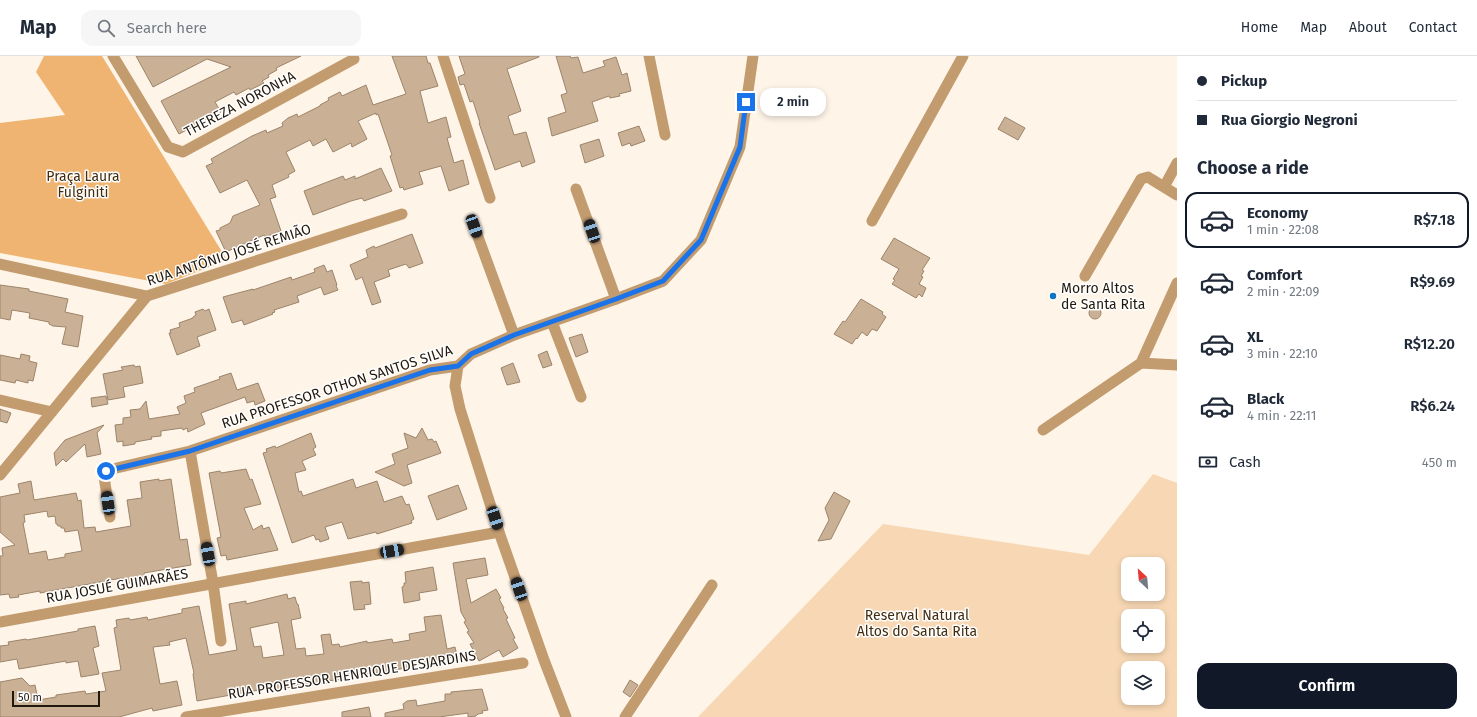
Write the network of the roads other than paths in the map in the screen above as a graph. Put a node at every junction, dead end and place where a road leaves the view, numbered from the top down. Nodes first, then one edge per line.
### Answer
1 (113, 56) edge
2 (443, 56) edge
3 (650, 56) edge
4 (753, 56) edge
5 (963, 56) edge
6 (354, 59) dead end
7 (665, 135) dead end
8 (1177, 163) edge
9 (1164, 186) junction
10 (576, 188) dead end
11 (1177, 195) edge
12 (490, 198) dead end
13 (402, 214) dead end
14 (872, 221) dead end
15 (474, 226) dead end
16 (0, 264) edge
17 (1085, 276) dead end
18 (1177, 283) edge
19 (148, 296) junction
20 (616, 299) junction
21 (552, 322) junction
22 (514, 335) junction
23 (1141, 362) junction
24 (1177, 365) edge
25 (458, 366) junction
26 (581, 397) dead end
27 (0, 400) edge
28 (52, 412) junction
29 (1043, 430) dead end
30 (190, 451) junction
31 (0, 475) edge
32 (110, 516) dead end
33 (499, 532) junction
34 (213, 583) junction
35 (712, 585) dead end
36 (0, 622) edge
37 (221, 641) dead end
38 (523, 663) dead end
39 (234, 713) edge
40 (186, 717) edge
41 (566, 717) edge
42 (625, 717) edge

1 - 6 street, THEREZA NORONHA
2 - 12 street
3 - 7 street
4 - 20 street, RUA PROFESSOR OTHON SANTOS SILVA
5 - 14 street
8 - 9 street
9 - 11 street
9 - 17 street
10 - 20 street
13 - 19 street, RUA ANTÔNIO JOSÉ REMIÃO
15 - 22 street
16 - 19 street
18 - 23 street
19 - 28 street, RUA ANTÔNIO JOSÉ REMIÃO
20 - 21 street, RUA PROFESSOR OTHON SANTOS SILVA
21 - 22 street, RUA PROFESSOR OTHON SANTOS SILVA
21 - 26 street
22 - 25 street, RUA PROFESSOR OTHON SANTOS SILVA
23 - 24 street
23 - 29 street
25 - 30 street, RUA PROFESSOR OTHON SANTOS SILVA
25 - 33 street
27 - 28 street
28 - 31 street, RUA ANTÔNIO JOSÉ REMIÃO
30 - 32 street, RUA PROFESSOR OTHON SANTOS SILVA
30 - 34 street
33 - 34 street, RUA JOSUÉ GUIMARÃES
33 - 41 street
34 - 36 street, RUA JOSUÉ GUIMARÃES
34 - 37 street
35 - 42 street
38 - 39 street, RUA PROFESSOR HENRIQUE DESJARDINS
39 - 40 street, RUA PROFESSOR HENRIQUE DESJARDINS

